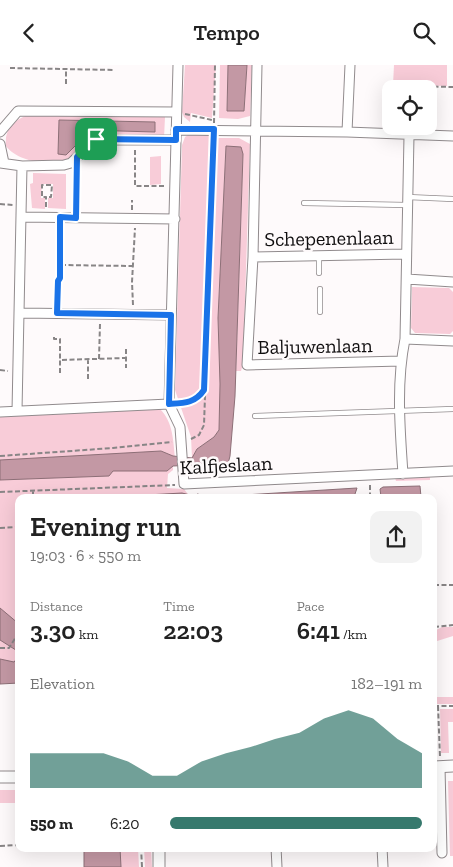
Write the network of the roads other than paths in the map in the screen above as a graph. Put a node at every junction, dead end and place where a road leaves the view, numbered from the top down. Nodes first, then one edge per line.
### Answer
1 (178, 65) edge
2 (257, 65) edge
3 (350, 65) edge
4 (176, 112) junction
5 (176, 129) junction
6 (256, 130) junction
7 (0, 132) edge
8 (348, 132) junction
9 (409, 136) junction
10 (453, 136) edge
11 (176, 140) junction
12 (0, 144) edge
13 (2, 163) edge
14 (22, 166) junction
15 (453, 199) edge
16 (407, 201) junction
17 (304, 203) dead end
18 (21, 217) junction
19 (175, 219) junction
20 (405, 255) junction
21 (319, 256) junction
22 (254, 257) junction
23 (319, 273) dead end
24 (407, 279) junction
25 (453, 282) edge
26 (320, 289) dead end
27 (320, 312) dead end
28 (20, 313) junction
29 (171, 315) junction
30 (405, 339) junction
31 (453, 341) edge
32 (401, 361) junction
33 (169, 404) junction
34 (453, 409) edge
35 (17, 411) junction
36 (399, 411) junction
37 (0, 412) edge
38 (255, 416) dead end
39 (453, 471) edge
40 (403, 474) junction
41 (453, 766) edge
42 (437, 767) edge
43 (0, 777) edge
44 (15, 777) edge
45 (159, 852) edge
46 (276, 852) edge
47 (382, 852) edge
48 (442, 853) dead end
49 (159, 867) edge
50 (277, 867) edge
51 (383, 867) edge

1 - 4 street
2 - 6 street
3 - 8 street
4 - 5 street
4 - 7 street
5 - 6 street
5 - 11 street
6 - 8 street
6 - 22 street
8 - 9 street
9 - 10 street
9 - 16 street
11 - 14 street
11 - 19 street
12 - 13 street
13 - 14 street
14 - 18 street
15 - 16 lane
16 - 17 lane
16 - 20 street
18 - 19 street
18 - 28 street
19 - 29 street
20 - 21 street, Schepenenlaan
20 - 24 street
21 - 22 street, Schepenenlaan
21 - 23 lane
22 - 32 street, Baljuwenlaan
24 - 25 street
24 - 30 street
26 - 27 lane
28 - 29 street
28 - 35 street
29 - 33 street
30 - 31 street
30 - 32 street
32 - 36 street
33 - 35 street
33 - 40 street, Kalfjeslaan
34 - 36 lane
35 - 37 street
36 - 38 lane
36 - 40 street
39 - 40 street, Kalfjeslaan
41 - 42 street
42 - 48 street
43 - 44 street
45 - 49 street
46 - 50 street
47 - 51 street

